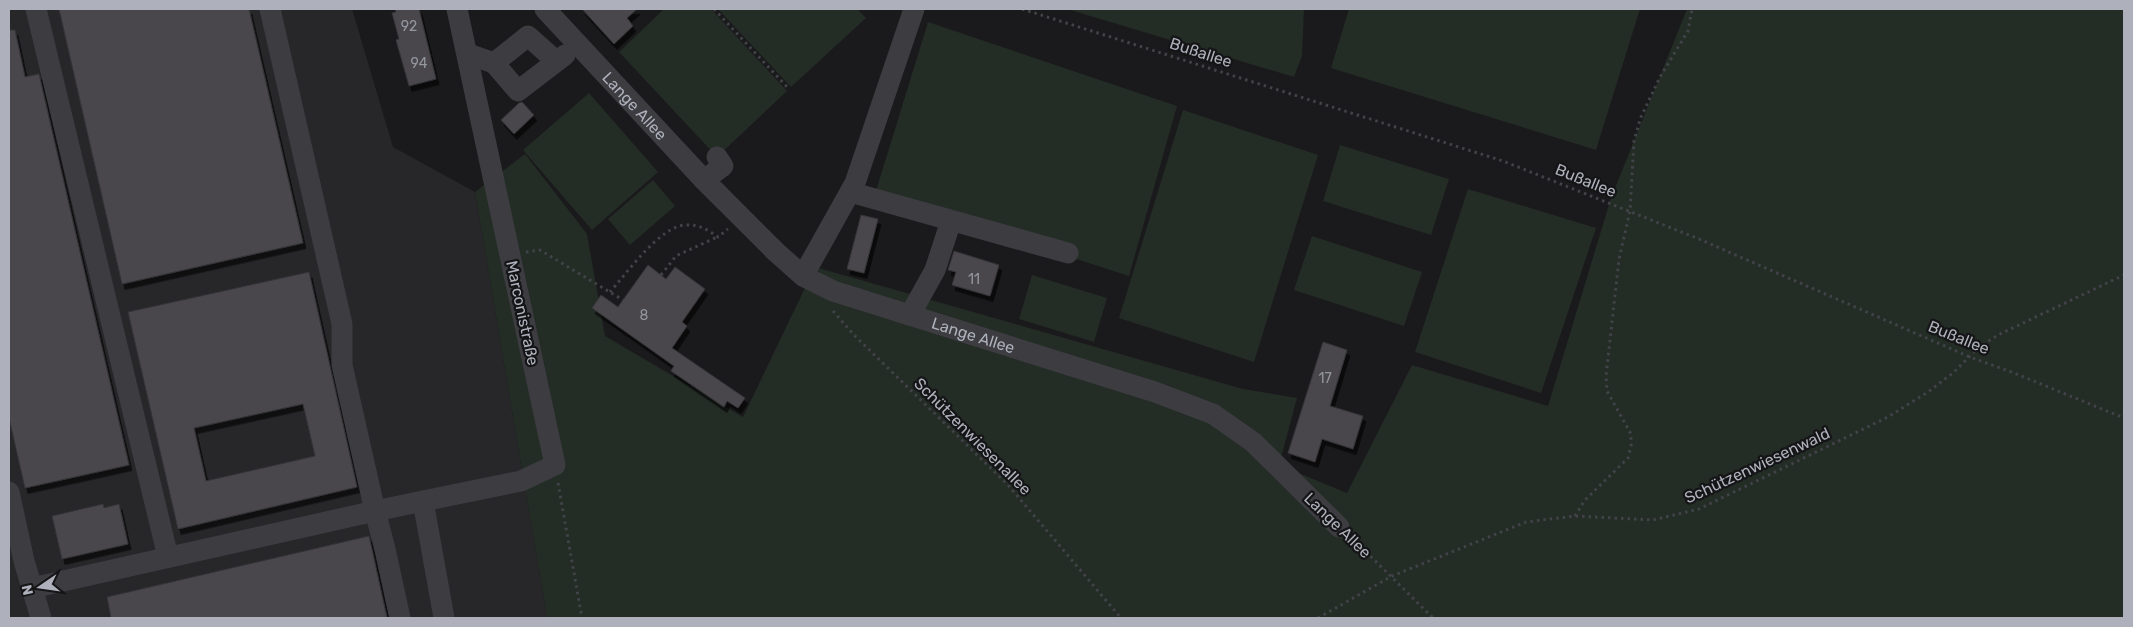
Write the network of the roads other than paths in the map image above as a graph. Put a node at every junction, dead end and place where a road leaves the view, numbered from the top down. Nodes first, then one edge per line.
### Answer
1 (36, 9) edge
2 (270, 9) edge
3 (458, 9) edge
4 (545, 9) edge
5 (914, 9) edge
6 (468, 54) junction
7 (494, 63) junction
8 (717, 157) dead end
9 (704, 180) junction
10 (850, 192) junction
11 (951, 221) junction
12 (1068, 253) dead end
13 (803, 276) junction
14 (910, 315) junction
15 (9, 492) edge
16 (423, 501) junction
17 (375, 511) junction
18 (1339, 527) road end
19 (168, 557) junction
20 (32, 588) junction
21 (41, 618) edge
22 (400, 618) edge
23 (444, 618) edge

1 - 19 street
2 - 17 street
3 - 6 street, Marconistraße
4 - 9 street, Lange Allee
5 - 10 street
6 - 7 street
6 - 16 street, Marconistraße
7 - 7 street
8 - 9 street
9 - 13 street, Lange Allee
10 - 11 street
10 - 13 street
11 - 12 street
11 - 14 street
13 - 14 street, Lange Allee
14 - 18 street, Lange Allee
15 - 20 street
16 - 17 street
16 - 23 street
17 - 19 street
17 - 22 street
19 - 20 street
20 - 21 street

